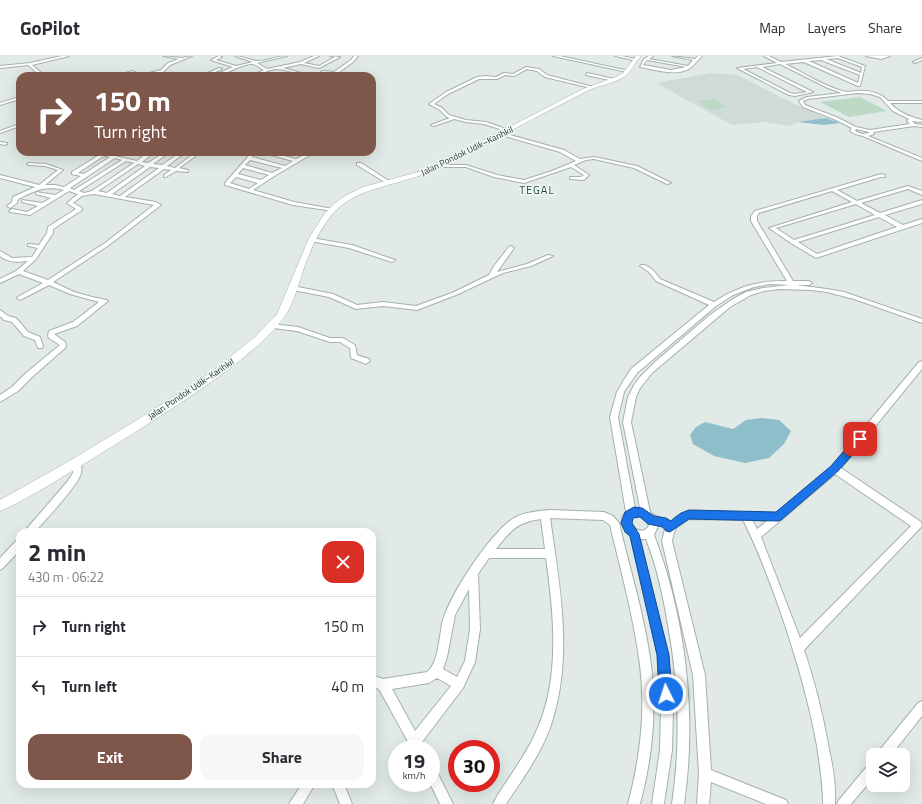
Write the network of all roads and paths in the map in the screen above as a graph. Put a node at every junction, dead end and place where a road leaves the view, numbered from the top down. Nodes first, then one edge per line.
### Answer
1 (67, 56) edge
2 (165, 56) edge
3 (190, 56) edge
4 (218, 56) edge
5 (237, 56) edge
6 (274, 56) edge
7 (284, 56) edge
8 (317, 56) edge
9 (331, 56) edge
10 (356, 56) edge
11 (555, 56) edge
12 (617, 56) edge
13 (652, 56) edge
14 (674, 56) edge
15 (694, 56) edge
16 (766, 56) edge
17 (815, 56) edge
18 (868, 56) edge
19 (888, 56) edge
20 (919, 56) edge
21 (260, 58) dead end
22 (343, 58) dead end
23 (699, 58) edge
24 (821, 58) junction
25 (922, 58) edge
26 (183, 59) junction
27 (228, 59) dead end
28 (323, 59) dead end
29 (640, 60) edge
30 (802, 60) junction
31 (234, 61) dead end
32 (266, 61) junction
33 (6, 62) dead end
34 (317, 62) dead end
35 (338, 62) dead end
36 (915, 62) dead end
37 (255, 63) junction
38 (301, 63) junction
39 (693, 63) junction
40 (780, 63) junction
41 (30, 64) junction
42 (291, 65) junction
43 (310, 65) junction
44 (1, 66) edge
45 (230, 66) junction
46 (246, 66) junction
47 (332, 66) dead end
48 (758, 66) junction
49 (277, 67) junction
50 (690, 67) junction
51 (236, 68) junction
52 (11, 69) dead end
53 (283, 69) junction
54 (267, 70) junction
55 (312, 70) dead end
56 (684, 70) junction
57 (292, 71) joint
58 (627, 71) junction
59 (39, 72) edge
60 (158, 72) edge
61 (214, 72) edge
62 (226, 72) edge
63 (256, 72) edge
64 (263, 72) edge
65 (277, 72) edge
66 (296, 72) edge
67 (323, 72) edge
68 (337, 72) edge
69 (587, 74) dead end
70 (862, 75) junction
71 (614, 80) junction
72 (591, 87) junction
73 (829, 87) junction
74 (847, 93) junction
75 (840, 94) junction
76 (16, 99) edge
77 (887, 102) junction
78 (922, 102) edge
79 (0, 104) edge
80 (454, 118) junction
81 (911, 121) junction
82 (922, 121) edge
83 (433, 125) dead end
84 (914, 125) junction
85 (16, 126) edge
86 (922, 126) edge
87 (0, 132) edge
88 (505, 133) junction
89 (868, 133) junction
90 (147, 156) edge
91 (162, 156) edge
92 (178, 156) edge
93 (193, 156) edge
94 (279, 156) edge
95 (305, 156) edge
96 (114, 157) junction
97 (283, 157) joint
98 (922, 157) edge
99 (250, 158) joint
100 (125, 160) junction
101 (297, 160) junction
102 (922, 160) edge
103 (580, 161) junction
104 (137, 163) junction
105 (29, 164) dead end
106 (360, 164) dead end
107 (149, 165) junction
108 (572, 165) junction
109 (242, 166) junction
110 (435, 166) junction
111 (162, 167) junction
112 (285, 167) junction
113 (175, 169) junction
114 (186, 171) dead end
115 (234, 175) junction
116 (272, 175) junction
117 (0, 176) edge
118 (86, 176) junction
119 (166, 176) dead end
120 (572, 178) dead end
121 (261, 182) junction
122 (390, 183) junction
123 (669, 183) dead end
124 (40, 187) junction
125 (68, 189) junction
126 (250, 190) junction
127 (834, 190) junction
128 (76, 192) junction
129 (94, 192) junction
130 (922, 193) edge
131 (38, 194) dead end
132 (83, 194) junction
133 (107, 195) junction
134 (56, 197) junction
135 (120, 198) junction
136 (24, 201) dead end
137 (922, 202) edge
138 (857, 203) junction
139 (42, 205) junction
140 (331, 210) junction
141 (879, 215) junction
142 (922, 221) edge
143 (902, 227) junction
144 (312, 240) junction
145 (792, 242) junction
146 (30, 245) dead end
147 (40, 247) junction
148 (511, 248) dead end
149 (0, 253) edge
150 (550, 256) dead end
151 (34, 258) junction
152 (392, 260) dead end
153 (643, 266) dead end
154 (19, 272) junction
155 (491, 277) junction
156 (0, 281) edge
157 (50, 283) junction
158 (795, 284) junction
159 (293, 288) junction
160 (20, 298) dead end
161 (714, 305) junction
162 (0, 312) edge
163 (922, 315) edge
164 (922, 321) edge
165 (273, 326) junction
166 (40, 346) dead end
167 (366, 361) dead end
168 (922, 364) edge
169 (0, 398) edge
170 (77, 463) junction
171 (835, 469) junction
172 (0, 506) edge
173 (631, 513) junction
174 (545, 515) junction
175 (745, 516) junction
176 (649, 517) junction
177 (778, 517) junction
178 (921, 524) edge
179 (32, 528) edge
180 (670, 528) junction
181 (634, 534) junction
182 (650, 534) junction
183 (756, 536) junction
184 (16, 547) edge
185 (550, 553) junction
186 (487, 554) junction
187 (0, 565) edge
188 (473, 574) junction
189 (799, 646) junction
190 (436, 672) junction
191 (377, 683) edge
192 (459, 684) junction
193 (922, 708) edge
194 (414, 740) edge
195 (420, 740) edge
196 (889, 748) edge
197 (705, 774) junction
198 (866, 776) edge
199 (306, 788) edge
200 (340, 788) edge
201 (440, 790) edge
202 (296, 804) edge
203 (346, 804) edge
204 (447, 804) edge
205 (499, 804) edge
206 (634, 804) edge
207 (658, 804) edge
208 (678, 804) edge
209 (703, 804) edge
210 (782, 804) edge
211 (829, 804) edge
212 (843, 804) edge

1 - 41 street
2 - 26 street
3 - 26 street
4 - 27 street
4 - 45 street
5 - 37 street
6 - 7 street
6 - 32 street
8 - 38 street
9 - 28 street
9 - 43 street
10 - 68 street
11 - 58 street
12 - 29 street
13 - 29 street
13 - 39 street
14 - 23 street
15 - 23 street
16 - 40 street
17 - 24 street
17 - 30 street
18 - 19 street
20 - 25 street
21 - 32 street
22 - 35 street
23 - 39 street
24 - 30 street
24 - 70 street
24 - 70 street
25 - 36 street
26 - 60 street
29 - 50 street
29 - 56 street
29 - 56 street
29 - 58 street, Jalan Pondok Udik–Karihkil
30 - 40 street
30 - 70 street
31 - 46 street
32 - 37 street
32 - 49 street
33 - 44 street
34 - 43 street
37 - 46 street
37 - 54 street
38 - 42 street
38 - 43 street
39 - 50 street
40 - 48 street
40 - 73 street
41 - 44 street
41 - 59 street
42 - 49 street
42 - 55 street
44 - 52 street
45 - 51 street
45 - 61 street
46 - 51 street
46 - 63 street
47 - 67 street
48 - 48 street
49 - 53 street
49 - 54 street
50 - 56 street
51 - 62 street
53 - 57 street
53 - 65 street
54 - 64 street
57 - 66 street
58 - 71 street, Jalan Pondok Udik–Karihkil
69 - 71 street
71 - 72 street, Jalan Pondok Udik–Karihkil
72 - 80 street
72 - 88 street, Jalan Pondok Udik–Karihkil
73 - 74 street
73 - 75 street
74 - 75 street
74 - 77 street
75 - 89 street
76 - 79 street
77 - 78 street
77 - 81 street
80 - 83 street
80 - 88 street
81 - 82 street
81 - 84 street
81 - 89 street
84 - 86 street
84 - 89 street
85 - 87 street
88 - 103 street
88 - 110 street, Jalan Pondok Udik–Karihkil
89 - 98 street
89 - 102 street
90 - 104 street
91 - 107 street
92 - 111 street
93 - 113 street
94 - 97 street
95 - 101 street
96 - 100 street
96 - 118 street
96 - 118 street
97 - 101 street
99 - 109 street
99 - 112 street
100 - 104 street
100 - 128 street
101 - 112 street
103 - 108 street
103 - 123 street
104 - 107 street
104 - 129 street
105 - 124 street
106 - 122 street
107 - 111 street
107 - 133 street
108 - 110 street
108 - 120 street
109 - 115 street
109 - 116 street
110 - 122 street, Jalan Pondok Udik–Karihkil
111 - 113 street
111 - 135 street
112 - 116 street
113 - 114 street
113 - 119 street
115 - 121 street
115 - 126 street
116 - 121 street
117 - 124 street
118 - 125 street
121 - 126 street
122 - 140 street, Jalan Pondok Udik–Karihkil
124 - 125 street
124 - 139 street
125 - 128 street
125 - 134 street
126 - 140 street
127 - 127 street
127 - 138 street
127 - 158 street
128 - 132 street
129 - 132 street
129 - 133 street
130 - 138 street
131 - 134 street
132 - 147 street
133 - 135 street
134 - 139 street
135 - 157 street
136 - 139 street
137 - 141 street
138 - 141 street
138 - 145 street
140 - 144 street, Jalan Pondok Udik–Karihkil
141 - 143 street
141 - 145 street
142 - 143 street
143 - 145 street
144 - 152 street
144 - 159 street, Jalan Pondok Udik–Karihkil
146 - 147 street
147 - 151 street
148 - 155 street
149 - 151 street
150 - 155 street
151 - 154 street
153 - 161 street
154 - 156 street
154 - 157 street
155 - 159 street
157 - 160 street
157 - 169 street
158 - 161 street
158 - 163 street
158 - 164 street
158 - 176 street
159 - 165 street, Jalan Pondok Udik–Karihkil
161 - 173 street
162 - 166 street
165 - 167 street
165 - 170 street, Jalan Pondok Udik–Karihkil
168 - 171 street
170 - 172 street, Jalan Pondok Udik–Karihkil
170 - 179 street
171 - 177 street
171 - 178 street
173 - 176 street
173 - 181 street
174 - 185 street
174 - 186 street
174 - 206 street
175 - 177 street
175 - 180 street
175 - 183 street
176 - 180 street
176 - 182 street
177 - 183 street
178 - 189 street
180 - 197 street
181 - 182 street
181 - 207 street
182 - 208 street
183 - 189 street
184 - 187 street
185 - 186 street
185 - 205 street
186 - 188 street
188 - 190 street
188 - 192 street
189 - 211 street
190 - 191 street
190 - 192 street
191 - 194 street
192 - 195 street
193 - 196 street
197 - 209 street
197 - 210 street
198 - 212 street
199 - 202 street
200 - 203 street
201 - 204 street

